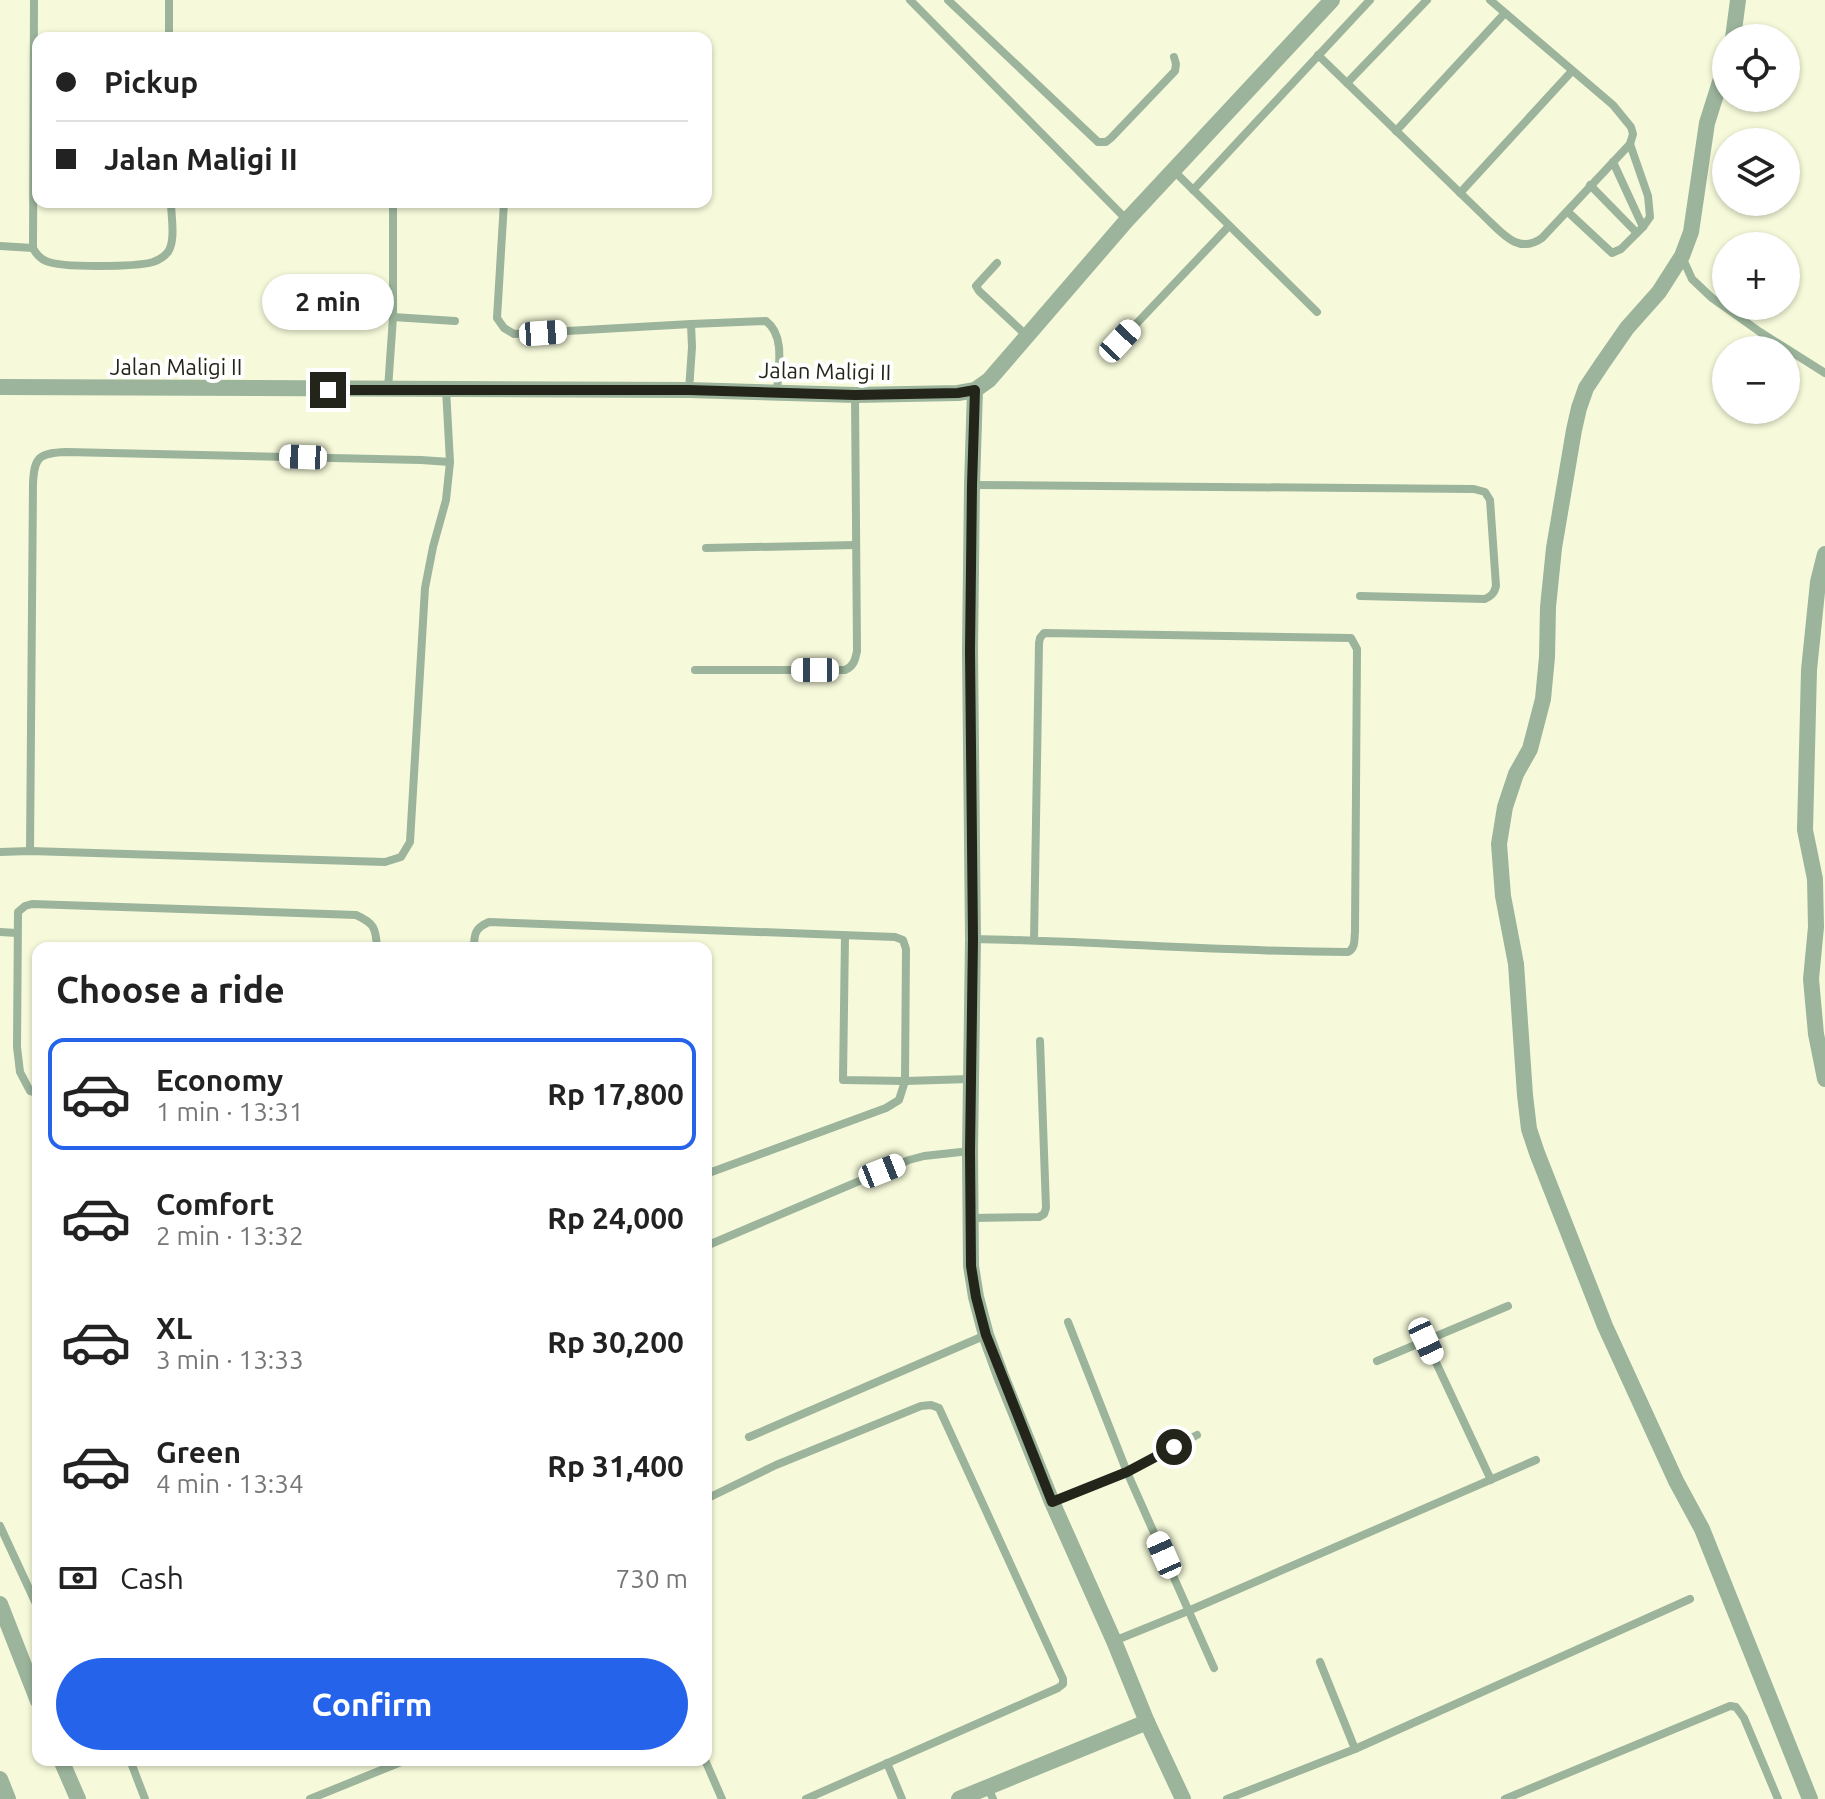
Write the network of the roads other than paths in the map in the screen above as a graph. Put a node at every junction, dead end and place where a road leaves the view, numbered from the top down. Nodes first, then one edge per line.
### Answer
1 (34, 0) edge
2 (169, 0) edge
3 (910, 0) edge
4 (948, 0) edge
5 (1332, 0) edge
6 (1370, 0) edge
7 (1427, 0) edge
8 (1490, 0) edge
9 (1738, 0) edge
10 (1505, 13) junction
11 (1735, 24) edge
12 (34, 32) edge
13 (169, 32) edge
14 (1318, 55) junction
15 (1174, 57) dead end
16 (1572, 71) junction
17 (1347, 83) junction
18 (1712, 107) edge
19 (1396, 131) junction
20 (1630, 144) junction
21 (1613, 162) junction
22 (1173, 170) junction
23 (1590, 185) junction
24 (1193, 190) junction
25 (1460, 193) junction
26 (33, 208) edge
27 (171, 208) edge
28 (393, 208) edge
29 (504, 208) edge
30 (1568, 212) junction
31 (1127, 220) junction
32 (1229, 226) junction
33 (1640, 230) junction
34 (0, 246) edge
35 (33, 248) junction
36 (1682, 256) junction
37 (997, 263) dead end
38 (1317, 312) dead end
39 (393, 317) junction
40 (455, 321) dead end
41 (691, 324) junction
42 (1027, 337) junction
43 (1120, 341) dead end
44 (1825, 373) edge
45 (0, 387) edge
46 (446, 389) junction
47 (388, 390) junction
48 (689, 390) junction
49 (975, 390) junction
50 (777, 392) junction
51 (855, 395) junction
52 (450, 462) junction
53 (972, 485) junction
54 (856, 545) junction
55 (706, 548) dead end
56 (1825, 554) edge
57 (1360, 596) dead end
58 (695, 670) dead end
59 (30, 851) junction
60 (0, 852) edge
61 (0, 932) edge
62 (17, 933) junction
63 (845, 936) junction
64 (973, 939) junction
65 (1034, 940) junction
66 (377, 942) edge
67 (474, 942) edge
68 (1040, 1041) dead end
69 (970, 1079) junction
70 (1825, 1079) edge
71 (905, 1081) junction
72 (32, 1092) edge
73 (970, 1151) junction
74 (712, 1171) edge
75 (971, 1218) junction
76 (712, 1243) edge
77 (1508, 1306) dead end
78 (1068, 1322) dead end
79 (986, 1335) junction
80 (1426, 1341) junction
81 (1377, 1361) dead end
82 (1197, 1435) dead end
83 (749, 1437) dead end
84 (1536, 1460) dead end
85 (1127, 1472) junction
86 (1491, 1480) junction
87 (712, 1496) edge
88 (1052, 1502) junction
89 (0, 1526) edge
90 (32, 1595) edge
91 (1690, 1599) dead end
92 (0, 1604) edge
93 (1188, 1611) junction
94 (1114, 1641) junction
95 (1320, 1662) dead end
96 (1214, 1668) dead end
97 (32, 1686) edge
98 (1147, 1722) junction
99 (1355, 1749) junction
100 (887, 1763) junction
101 (64, 1766) edge
102 (132, 1766) edge
103 (391, 1766) edge
104 (708, 1766) edge
105 (339, 1787) junction
106 (990, 1793) edge
107 (78, 1799) edge
108 (145, 1799) edge
109 (310, 1799) edge
110 (344, 1799) edge
111 (722, 1799) edge
112 (806, 1799) edge
113 (902, 1799) edge
114 (959, 1799) edge
115 (1183, 1799) edge
116 (1227, 1799) edge
117 (1505, 1799) edge
118 (1778, 1799) edge
119 (1810, 1799) edge

1 - 12 lane
2 - 13 lane
3 - 31 lane
4 - 15 lane
5 - 22 street
6 - 14 lane
7 - 17 lane
8 - 10 lane
9 - 11 street
10 - 16 lane
10 - 19 lane
14 - 17 lane
14 - 24 lane
16 - 20 lane
16 - 25 lane
17 - 19 lane
18 - 36 street
19 - 25 lane
20 - 21 lane
20 - 33 lane
21 - 23 lane
21 - 33 lane
22 - 24 lane
22 - 31 street
23 - 30 lane
23 - 33 lane
24 - 32 lane
25 - 30 lane
26 - 35 lane
27 - 35 lane
28 - 39 lane
29 - 41 lane
30 - 33 lane
31 - 42 street
32 - 38 lane
32 - 43 lane
34 - 35 lane
36 - 44 lane
36 - 119 street
37 - 42 lane
39 - 40 lane
39 - 47 lane
41 - 48 lane
41 - 50 lane
42 - 49 street
45 - 47 street, Jalan Maligi II
46 - 47 street, Jalan Maligi II
46 - 48 street, Jalan Maligi II
46 - 52 lane
48 - 50 street, Jalan Maligi II
49 - 51 street, Jalan Maligi II
49 - 53 street
50 - 51 street, Jalan Maligi II
51 - 54 lane
52 - 59 lane
52 - 59 lane
53 - 57 lane
53 - 64 street
54 - 55 lane
54 - 58 lane
56 - 70 street
59 - 60 lane
61 - 62 lane
62 - 66 lane
62 - 72 lane
63 - 67 lane
63 - 71 lane
63 - 71 lane
64 - 65 lane
64 - 69 street
65 - 65 lane
68 - 75 lane
69 - 71 lane
69 - 73 street
71 - 74 lane
73 - 75 street
73 - 76 lane
75 - 79 street
77 - 80 lane
78 - 85 lane
79 - 83 lane
79 - 88 street
80 - 81 lane
80 - 86 lane
82 - 85 lane
84 - 86 lane
85 - 88 lane
85 - 93 lane
86 - 93 lane
87 - 100 lane
88 - 94 street
89 - 90 lane
91 - 99 lane
92 - 97 street
93 - 94 lane
93 - 96 lane
94 - 98 street
95 - 99 lane
98 - 106 street
98 - 115 street
99 - 116 lane
100 - 112 lane
100 - 113 lane
101 - 107 street
102 - 108 lane
103 - 105 lane
104 - 111 lane
105 - 109 lane
105 - 110 lane
106 - 114 street
117 - 118 lane

